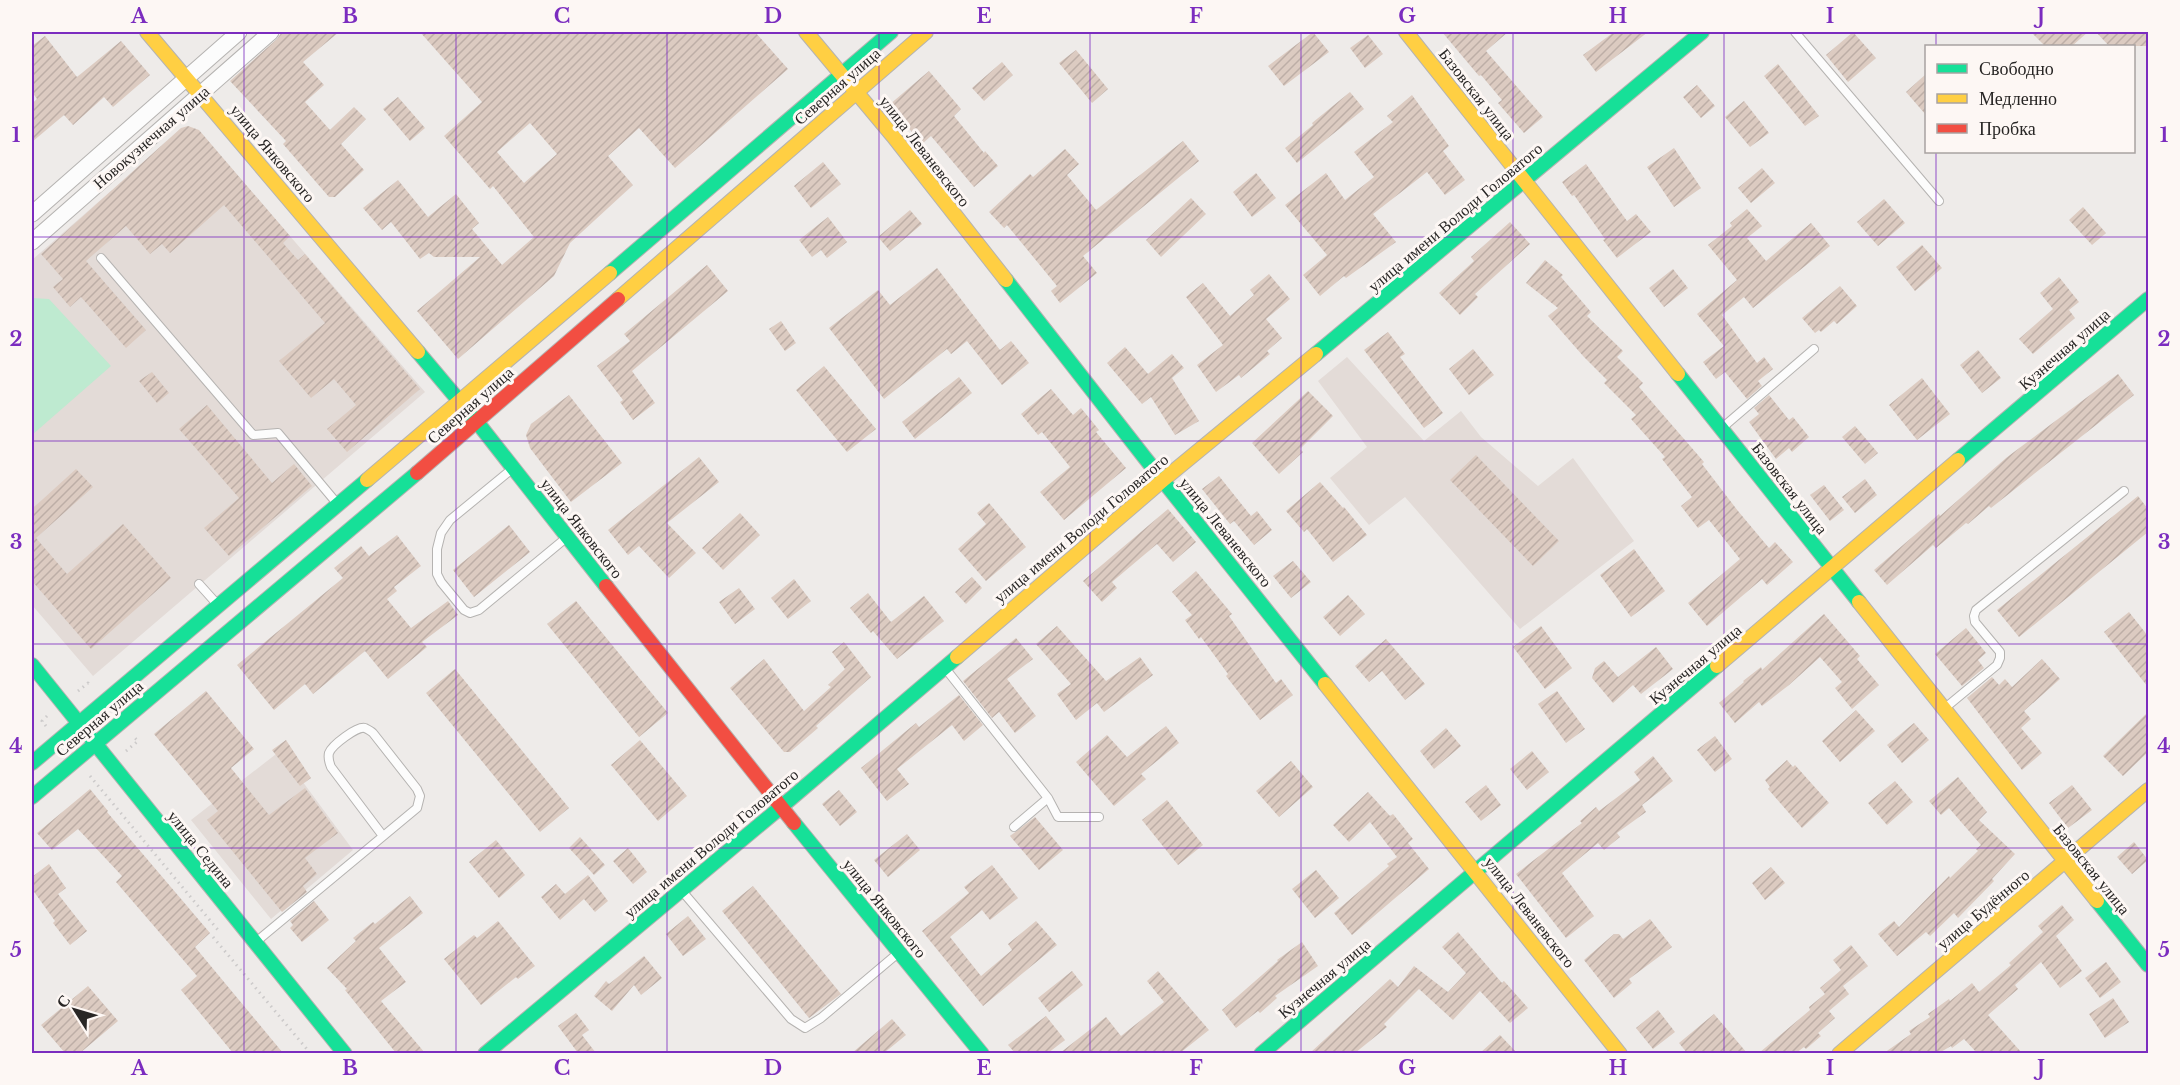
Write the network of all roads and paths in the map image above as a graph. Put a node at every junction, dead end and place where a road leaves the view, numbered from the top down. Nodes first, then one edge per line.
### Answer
1 (147, 32) edge
2 (239, 32) edge
3 (271, 32) edge
4 (806, 32) edge
5 (891, 32) edge
6 (926, 32) edge
7 (1406, 32) edge
8 (1702, 32) edge
9 (1796, 32) edge
10 (842, 73) junction
11 (187, 78) junction
12 (856, 90) junction
13 (201, 94) junction
14 (1525, 181) junction
15 (1939, 201) dead end
16 (32, 214) edge
17 (32, 242) edge
18 (101, 258) dead end
19 (2148, 299) edge
20 (1814, 349) dead end
21 (460, 401) junction
22 (477, 422) junction
23 (1721, 428) junction
24 (514, 468) junction
25 (1163, 480) junction
26 (2124, 491) dead end
27 (338, 504) junction
28 (568, 537) junction
29 (1833, 568) junction
30 (199, 584) dead end
31 (218, 605) junction
32 (32, 655) edge
33 (32, 665) edge
34 (945, 667) junction
35 (1944, 709) junction
36 (81, 720) junction
37 (97, 741) junction
38 (32, 763) edge
39 (92, 779) dead end
40 (2148, 790) edge
41 (32, 797) edge
42 (1048, 798) junction
43 (781, 807) junction
44 (1099, 817) dead end
45 (1014, 826) dead end
46 (383, 836) junction
47 (2065, 861) junction
48 (1476, 871) junction
49 (681, 890) junction
50 (219, 932) dead end
51 (213, 937) dead end
52 (256, 942) junction
53 (899, 952) junction
54 (2148, 965) edge
55 (311, 1053) edge
56 (345, 1053) edge
57 (485, 1053) edge
58 (982, 1053) edge
59 (1261, 1053) edge
60 (1620, 1053) edge
61 (1839, 1053) edge

1 - 11 street, улица Янковского
2 - 11 street, Новокузнечная улица
3 - 13 street, Новокузнечная улица
4 - 10 street, улица Леваневского
5 - 10 street, Северная улица
6 - 12 street, Северная улица
7 - 14 street, Базовская улица
8 - 14 street, улица имени Володи Головатого
9 - 15 lane
10 - 12 street, улица Леваневского
10 - 21 street, Северная улица
11 - 13 street, улица Янковского
11 - 16 street, Новокузнечная улица
12 - 22 street, Северная улица
12 - 25 street, улица Леваневского
13 - 17 street, Новокузнечная улица
13 - 21 street, улица Янковского
14 - 23 street, Базовская улица
14 - 25 street, улица имени Володи Головатого
18 - 27 lane
19 - 29 street, Кузнечная улица
20 - 23 lane
21 - 22 street, улица Янковского
21 - 27 street, Северная улица
22 - 24 street, улица Янковского
22 - 37 street, Северная улица
23 - 29 street, Базовская улица
24 - 28 street, улица Янковского
24 - 28 lane
25 - 34 street, улица имени Володи Головатого
25 - 48 street, улица Леваневского
26 - 35 lane
27 - 31 street, Северная улица
28 - 43 street, улица Янковского
29 - 35 street, Базовская улица
29 - 48 street, Кузнечная улица
30 - 31 lane
31 - 36 street, Северная улица
32 - 36 street
33 - 36 street, улица Седина
34 - 42 lane
34 - 43 street, улица имени Володи Головатого
35 - 47 street, Базовская улица
36 - 37 street, улица Седина
36 - 38 street, Северная улица
37 - 41 street, Северная улица
37 - 52 street, улица Седина
39 - 50 path
40 - 47 street, улица Будённого
42 - 44 lane
42 - 45 lane
43 - 49 street, улица имени Володи Головатого
43 - 53 street, улица Янковского
46 - 46 lane
46 - 52 lane
47 - 54 street, Базовская улица
47 - 61 street, улица Будённого
48 - 59 street, Кузнечная улица
48 - 60 street, улица Леваневского
49 - 53 lane
49 - 57 street, улица имени Володи Головатого
51 - 55 path
52 - 56 street, улица Седина
53 - 58 street, улица Янковского

